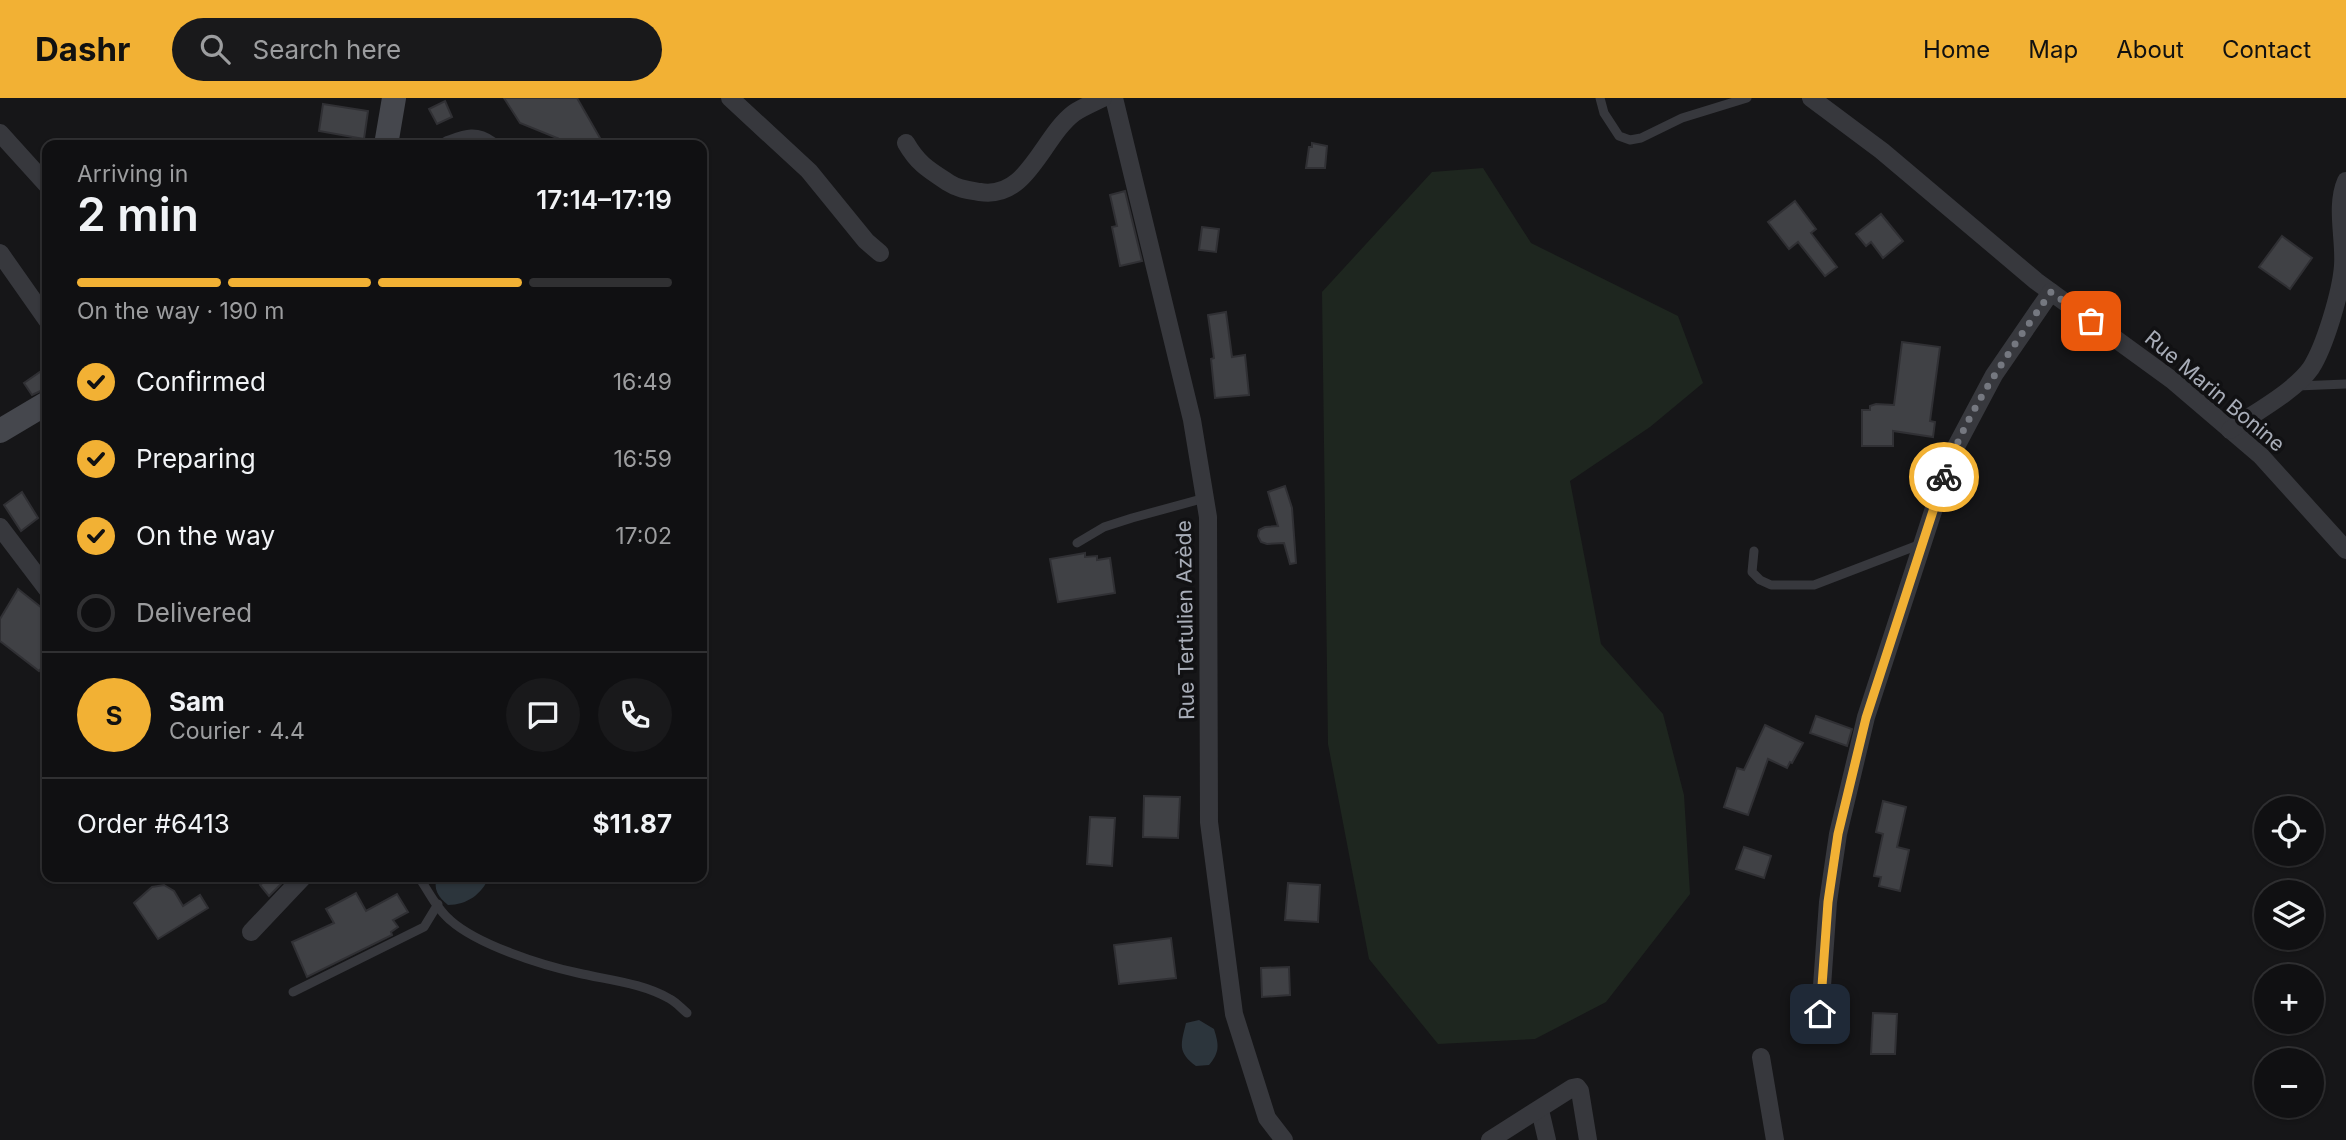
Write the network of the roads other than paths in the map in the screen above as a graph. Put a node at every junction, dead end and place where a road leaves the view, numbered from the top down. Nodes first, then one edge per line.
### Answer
1 (394, 98) edge
2 (730, 98) edge
3 (1103, 98) edge
4 (1114, 98) edge
5 (1600, 98) edge
6 (1747, 98) edge
7 (1811, 98) edge
8 (0, 133) edge
9 (387, 140) edge
10 (461, 140) edge
11 (483, 140) edge
12 (906, 143) dead end
13 (42, 179) edge
14 (2346, 181) edge
15 (0, 253) edge
16 (880, 253) dead end
17 (2051, 292) junction
18 (42, 310) edge
19 (2346, 384) edge
20 (2292, 387) junction
21 (42, 406) edge
22 (2230, 430) junction
23 (0, 431) edge
24 (1205, 498) junction
25 (0, 527) edge
26 (1077, 543) dead end
27 (1922, 544) junction
28 (2346, 550) edge
29 (1754, 551) dead end
30 (42, 582) edge
31 (298, 882) edge
32 (423, 882) edge
33 (438, 904) junction
34 (251, 932) dead end
35 (293, 992) dead end
36 (687, 1013) dead end
37 (1820, 1014) dead end
38 (1761, 1057) dead end
39 (1540, 1110) junction
40 (1283, 1140) edge
41 (1490, 1140) edge
42 (1547, 1140) edge
43 (1588, 1140) edge
44 (1775, 1140) edge

1 - 9 street
2 - 16 street
3 - 12 street
4 - 24 street, Rue Tertulien Azède
5 - 6 lane
7 - 17 street, Rue Marin Bonine
8 - 13 street
10 - 11 street
14 - 20 street
15 - 18 street
17 - 22 street, Rue Marin Bonine
17 - 27 street
19 - 20 lane
20 - 22 street
21 - 23 street
22 - 28 street, Rue Marin Bonine
24 - 26 lane
24 - 40 street, Rue Tertulien Azède
25 - 30 street
27 - 29 lane
27 - 37 street
31 - 34 street
32 - 33 lane
33 - 35 lane
33 - 36 lane
38 - 44 street
39 - 41 street
39 - 42 street
39 - 43 street

